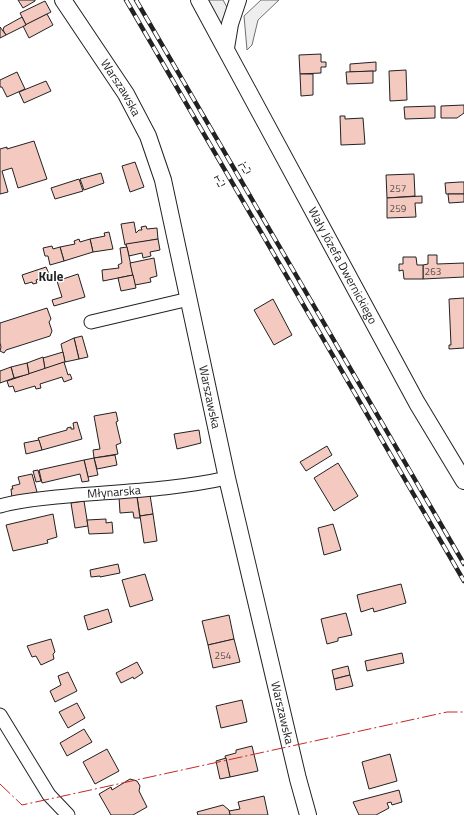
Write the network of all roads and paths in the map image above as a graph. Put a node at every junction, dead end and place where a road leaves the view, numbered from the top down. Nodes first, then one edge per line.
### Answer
1 (63, 0) edge
2 (199, 0) edge
3 (238, 0) edge
4 (226, 48) junction
5 (189, 299) junction
6 (90, 322) dead end
7 (227, 478) junction
8 (464, 481) edge
9 (0, 506) edge
10 (0, 715) edge
11 (68, 815) edge
12 (308, 815) edge

1 - 5 street, Warszawska
2 - 4 street, Wały Józefa Dwernickiego
3 - 4 street
4 - 8 street, Wały Józefa Dwernickiego
5 - 6 street
5 - 7 street, Warszawska
7 - 9 street, Młynarska
7 - 12 street, Warszawska
10 - 11 street

